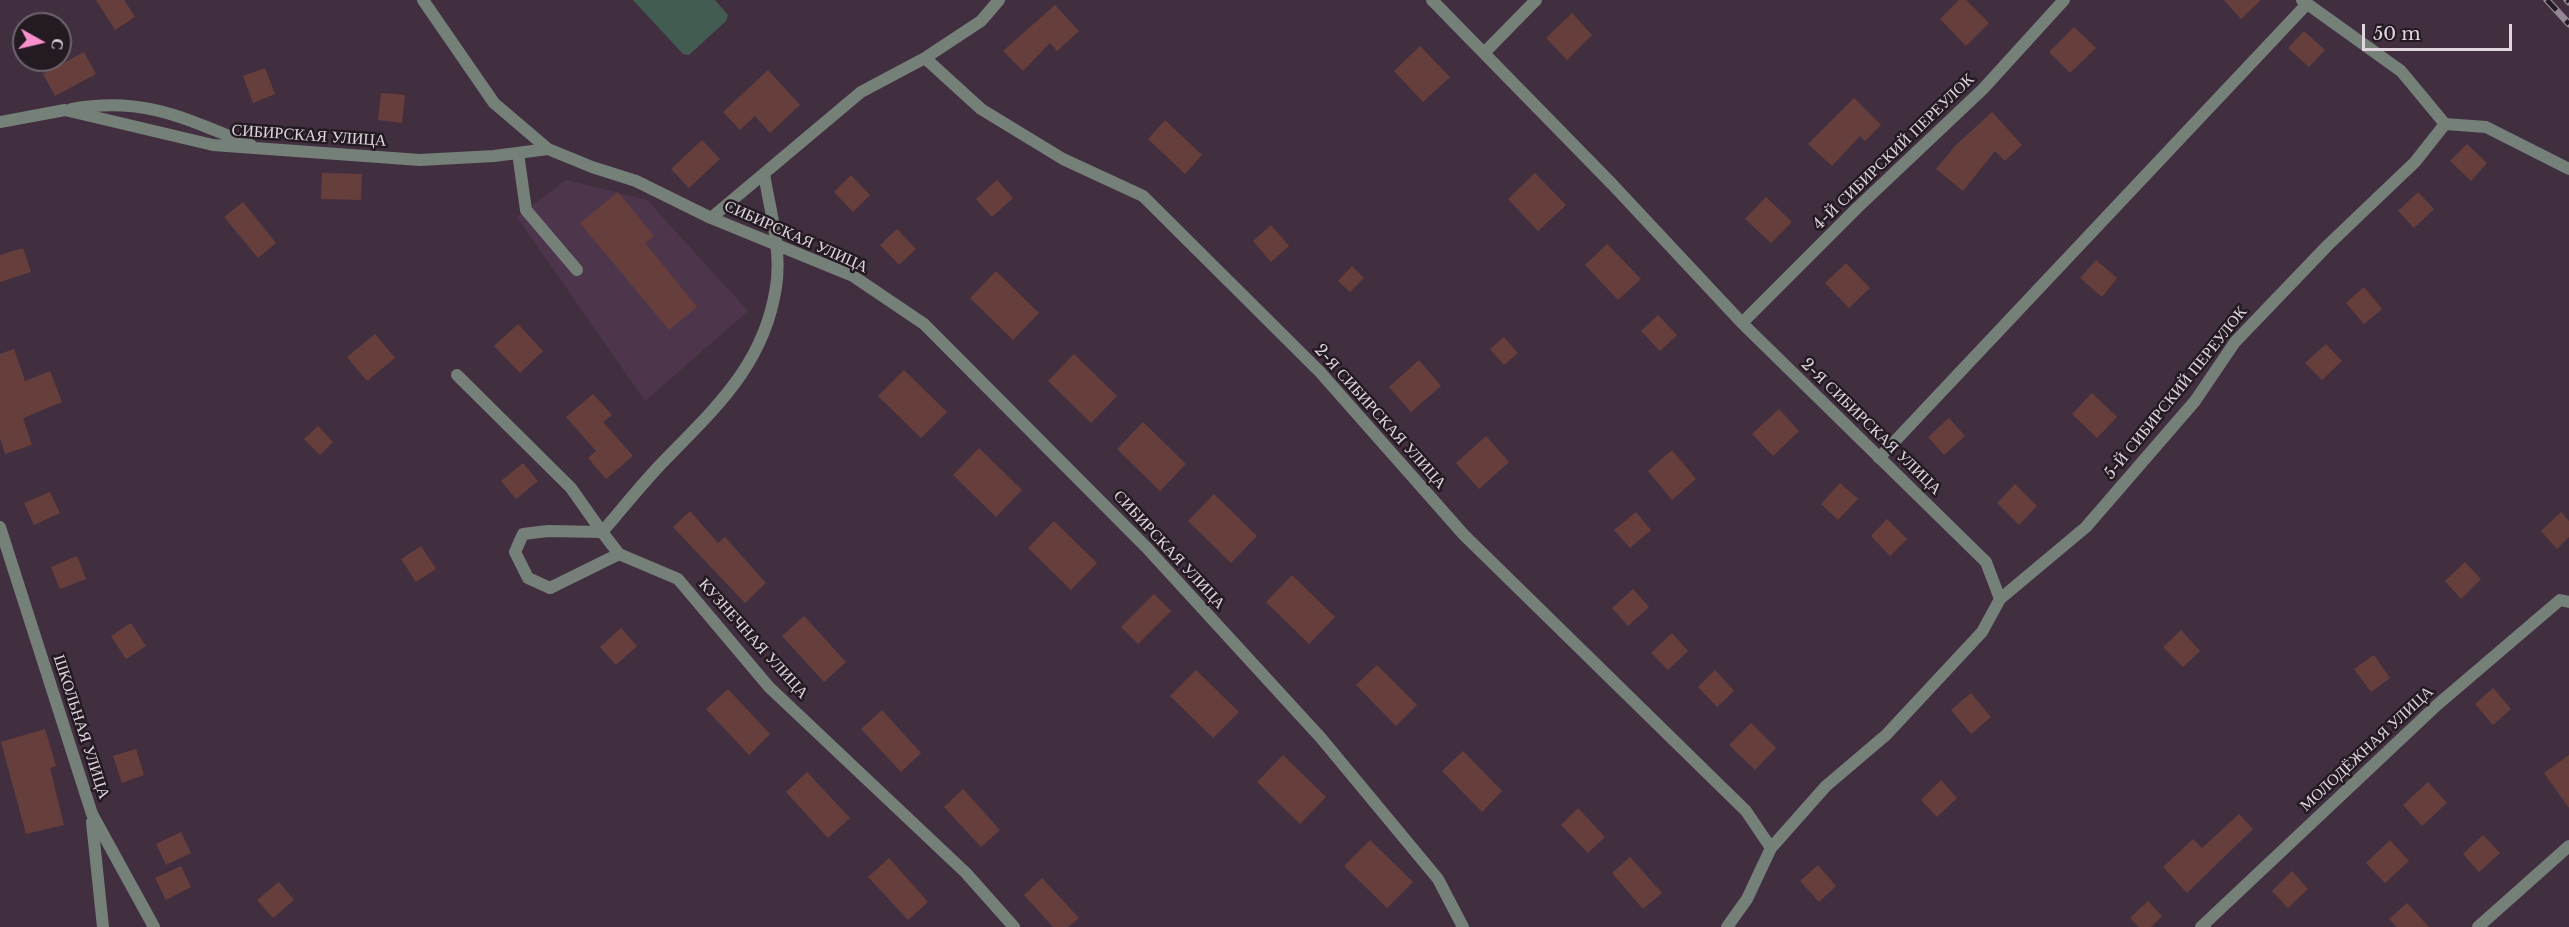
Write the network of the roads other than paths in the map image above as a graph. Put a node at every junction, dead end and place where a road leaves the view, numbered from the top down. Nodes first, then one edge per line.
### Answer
1 (423, 0) edge
2 (999, 0) edge
3 (1432, 0) edge
4 (1536, 0) edge
5 (2064, 0) edge
6 (2304, 2) edge
7 (1484, 53) junction
8 (925, 58) junction
9 (65, 110) junction
10 (0, 122) edge
11 (2445, 124) junction
12 (548, 149) junction
13 (267, 151) junction
14 (518, 153) junction
15 (2569, 170) edge
16 (764, 174) junction
17 (711, 218) junction
18 (776, 244) junction
19 (577, 270) dead end
20 (1742, 323) junction
21 (457, 375) dead end
22 (1879, 458) junction
23 (0, 527) edge
24 (602, 532) junction
25 (619, 554) junction
26 (2000, 599) junction
27 (2565, 601) edge
28 (92, 814) junction
29 (2569, 846) edge
30 (1771, 848) junction
31 (2210, 924) edge
32 (1464, 926) edge
33 (103, 927) edge
34 (153, 927) edge
35 (1014, 927) edge
36 (1727, 927) edge
37 (2478, 927) edge

1 - 12 street
2 - 8 street
3 - 7 street, 2-Я СИБИРСКАЯ УЛИЦА
4 - 7 street
5 - 20 street, 4-Й СИБИРСКИЙ ПЕРЕУЛОК
6 - 11 street
6 - 22 street
7 - 20 street, 2-Я СИБИРСКАЯ УЛИЦА
8 - 16 street
8 - 30 street, 2-Я СИБИРСКАЯ УЛИЦА
9 - 10 street, СИБИРСКАЯ УЛИЦА
9 - 13 street, СИБИРСКАЯ УЛИЦА
9 - 13 street
11 - 15 street
11 - 26 street, 5-Й СИБИРСКИЙ ПЕРЕУЛОК
12 - 14 street, СИБИРСКАЯ УЛИЦА
12 - 17 street, СИБИРСКАЯ УЛИЦА
13 - 14 street, СИБИРСКАЯ УЛИЦА
14 - 19 street
16 - 17 street
16 - 18 street
17 - 18 street, СИБИРСКАЯ УЛИЦА
18 - 24 street
18 - 32 street, СИБИРСКАЯ УЛИЦА
20 - 22 street, 2-Я СИБИРСКАЯ УЛИЦА
21 - 24 street, КУЗНЕЧНАЯ УЛИЦА
22 - 26 street, 2-Я СИБИРСКАЯ УЛИЦА
23 - 28 street, ШКОЛЬНАЯ УЛИЦА
24 - 25 street, КУЗНЕЧНАЯ УЛИЦА
24 - 25 street
25 - 35 street, КУЗНЕЧНАЯ УЛИЦА
26 - 30 street, 5-Й СИБИРСКИЙ ПЕРЕУЛОК
27 - 31 street, МОЛОДЁЖНАЯ УЛИЦА
28 - 33 street
28 - 34 street, ШКОЛЬНАЯ УЛИЦА
29 - 37 street
30 - 36 street, 5-Й СИБИРСКИЙ ПЕРЕУЛОК

